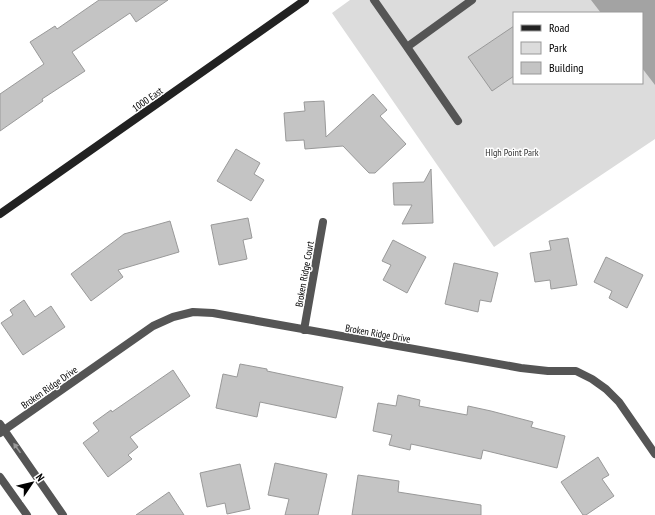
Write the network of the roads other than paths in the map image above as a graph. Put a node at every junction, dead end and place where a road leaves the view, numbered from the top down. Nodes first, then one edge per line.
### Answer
1 (305, 0) edge
2 (374, 0) edge
3 (472, 0) edge
4 (407, 46) junction
5 (458, 121) dead end
6 (0, 214) edge
7 (323, 222) dead end
8 (304, 330) junction
9 (2, 429) edge
10 (655, 454) edge
11 (0, 477) edge
12 (27, 515) edge
13 (63, 515) edge

1 - 6 street, 1000 East
2 - 4 street
3 - 4 street
4 - 5 street
7 - 8 street, Broken Ridge Court
8 - 9 street, Broken Ridge Drive
8 - 10 street, Broken Ridge Drive
13 -> 9 street
11 - 12 street

